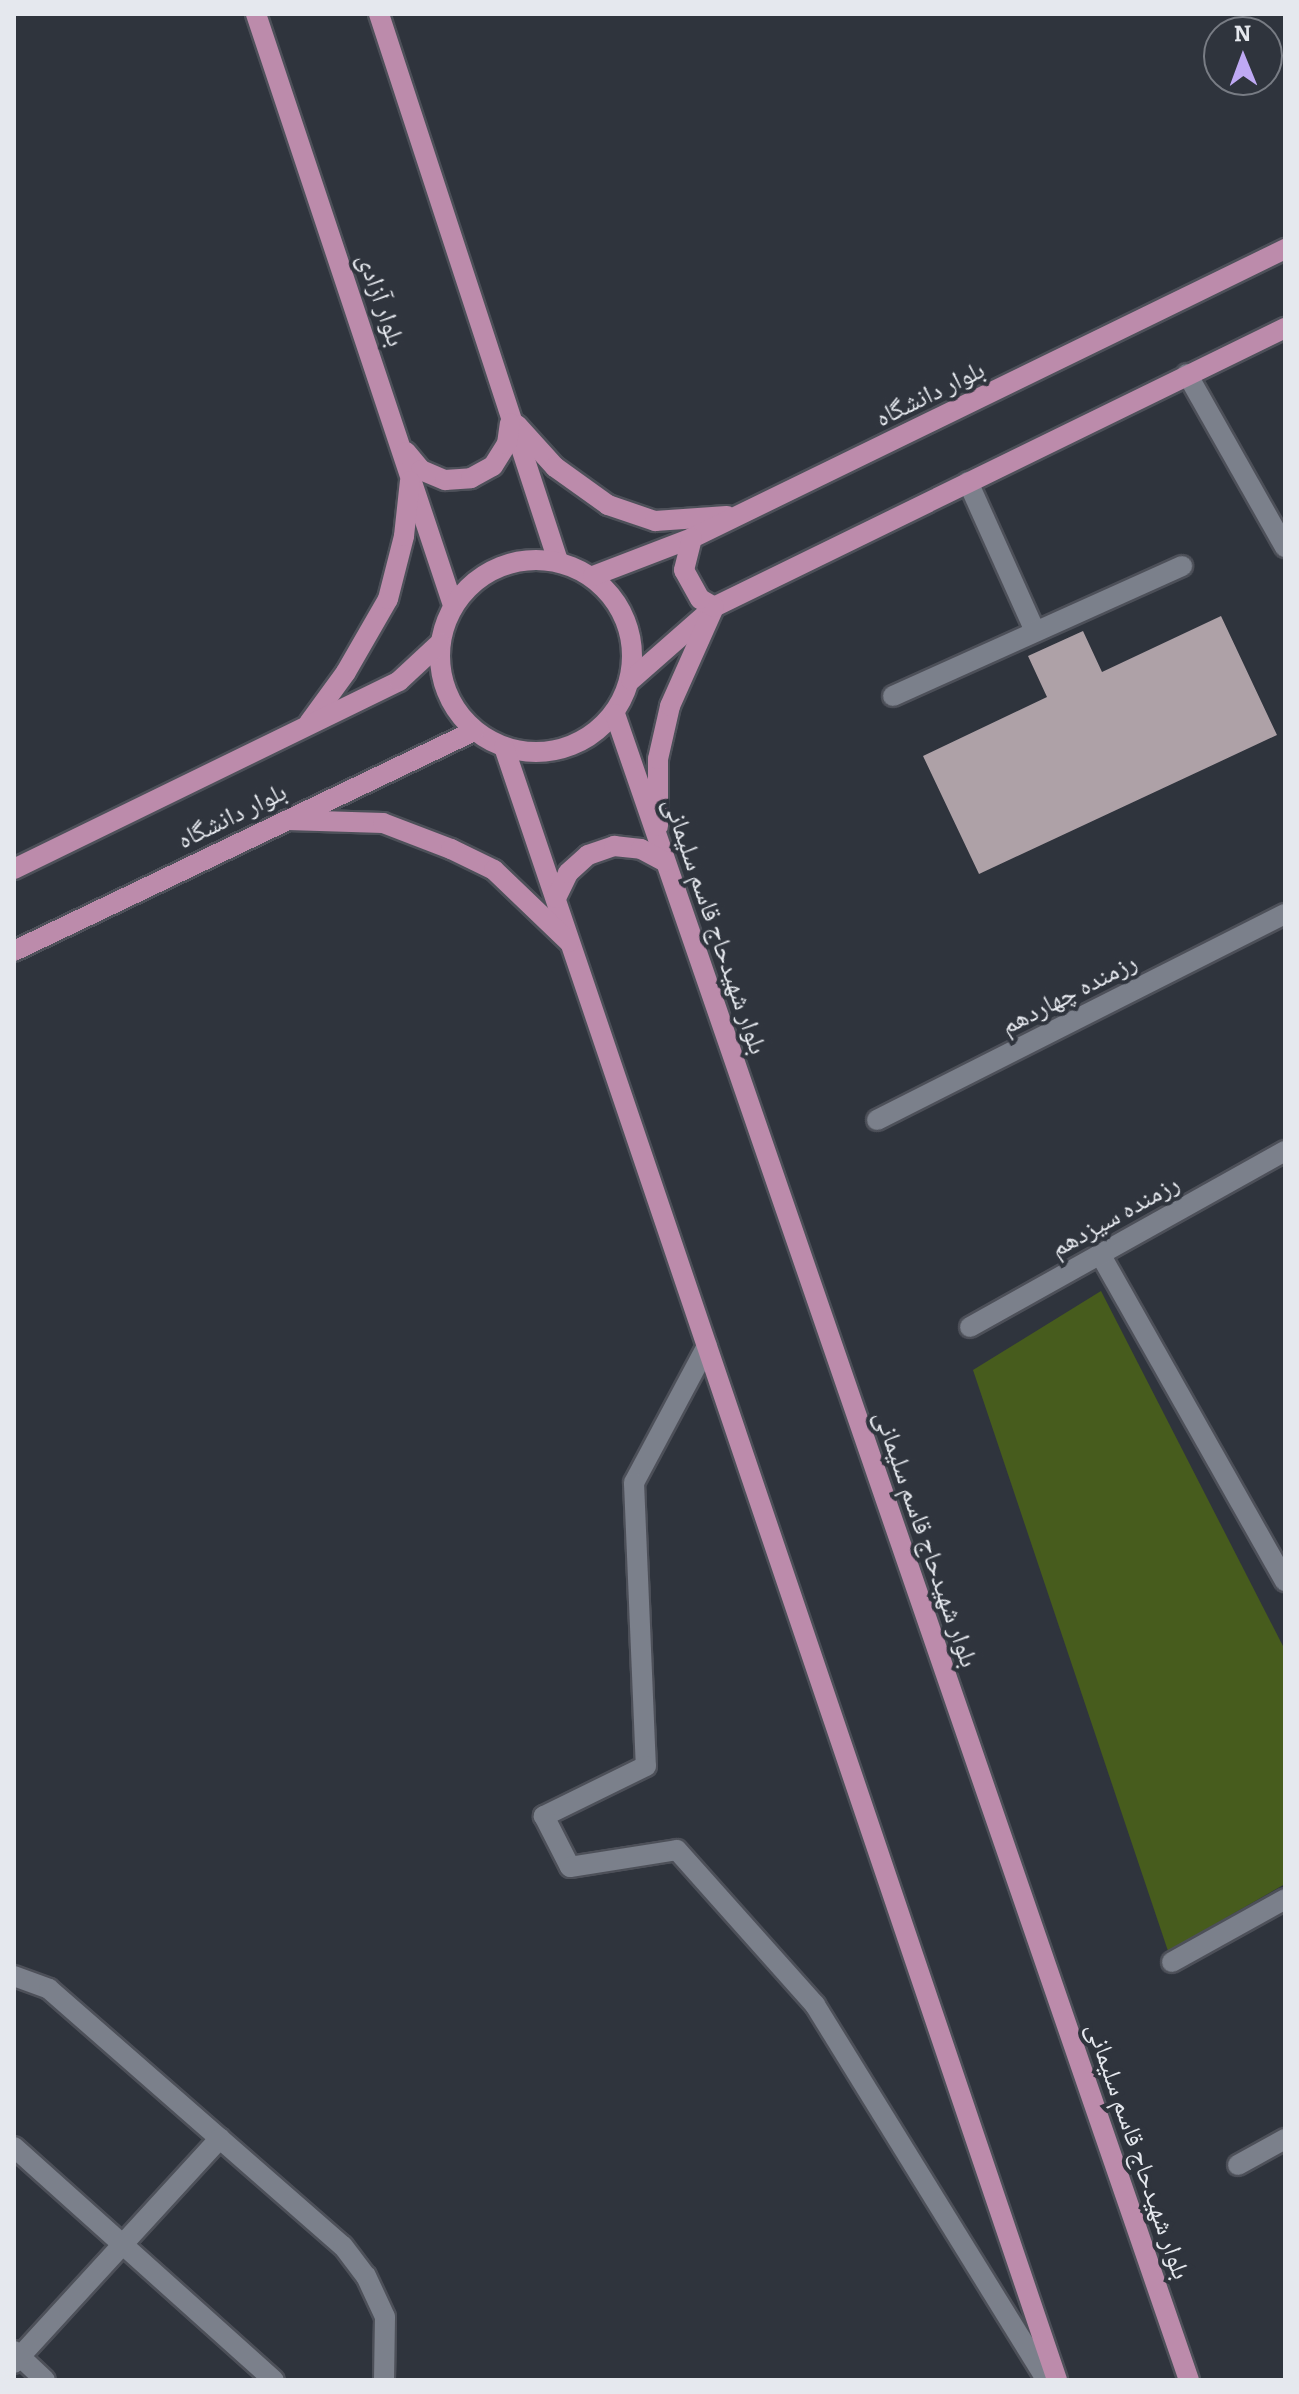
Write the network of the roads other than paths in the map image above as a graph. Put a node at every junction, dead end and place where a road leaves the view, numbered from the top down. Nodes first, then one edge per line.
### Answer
1 (256, 14) edge
2 (379, 14) edge
3 (1285, 249) edge
4 (1285, 328) edge
5 (1187, 374) junction
6 (511, 419) junction
7 (404, 450) junction
8 (411, 473) junction
9 (968, 482) junction
10 (739, 515) junction
11 (692, 538) junction
12 (1285, 547) edge
13 (558, 561) junction
14 (1182, 566) dead end
15 (593, 576) junction
16 (453, 605) junction
17 (714, 607) junction
18 (1035, 631) junction
19 (440, 643) junction
20 (631, 680) junction
21 (893, 696) dead end
22 (615, 714) junction
23 (306, 727) junction
24 (474, 731) junction
25 (504, 747) junction
26 (284, 820) junction
27 (658, 842) junction
28 (665, 862) junction
29 (14, 869) edge
30 (556, 898) junction
31 (1285, 914) edge
32 (573, 946) junction
33 (14, 951) edge
34 (877, 1120) dead end
35 (1285, 1151) edge
36 (1100, 1254) junction
37 (970, 1327) dead end
38 (707, 1346) junction
39 (1279, 1554) edge
40 (1285, 1581) edge
41 (1285, 1899) edge
42 (1172, 1962) dead end
43 (14, 1976) edge
44 (220, 2138) junction
45 (1285, 2139) edge
46 (14, 2147) edge
47 (1238, 2165) dead end
48 (123, 2245) junction
49 (16, 2357) edge
50 (45, 2380) edge
51 (274, 2380) edge
52 (384, 2380) edge
53 (1047, 2380) edge
54 (1057, 2380) edge
55 (1189, 2380) edge

1 - 7 main road, بلوار آزادی
2 - 6 main road
3 - 10 main road, بلوار دانشگاه
4 - 5 main road
5 - 9 main road
5 - 12 street
6 - 7 main road
6 - 10 main road
6 - 13 main road
7 - 8 main road, بلوار آزادی
8 - 16 main road, بلوار آزادی
8 - 23 main road
9 - 17 main road
9 - 18 street
10 - 11 main road, بلوار دانشگاه
11 - 15 main road, بلوار دانشگاه
11 - 17 main road
13 - 15 main road
13 - 16 main road
14 - 18 street
15 - 20 main road
16 - 19 main road
17 - 20 main road
17 - 27 main road
18 - 21 street
19 - 23 main road, بلوار دانشگاه
19 - 24 main road
20 - 22 main road
22 - 25 main road
22 - 27 main road, بلوار شهیدحاج قاسم سلیمانی
23 - 29 main road, بلوار دانشگاه
24 - 25 main road
24 - 26 main road, بلوار دانشگاه
25 - 30 main road
26 - 32 main road
26 - 33 main road, بلوار دانشگاه
27 - 28 main road, بلوار شهیدحاج قاسم سلیمانی
28 - 30 main road
28 - 55 main road, بلوار شهیدحاج قاسم سلیمانی
30 - 32 main road
31 - 34 street, رزمنده چهاردهم
32 - 38 main road
35 - 36 street, رزمنده سیزدهم
36 - 37 street, رزمنده سیزدهم
36 - 39 street
38 - 53 street
38 - 54 main road
39 - 40 street
41 - 42 street
43 - 44 street
44 - 48 street
44 - 52 street
45 - 47 street
46 - 48 street
48 - 49 street
48 - 51 street
49 - 50 street

